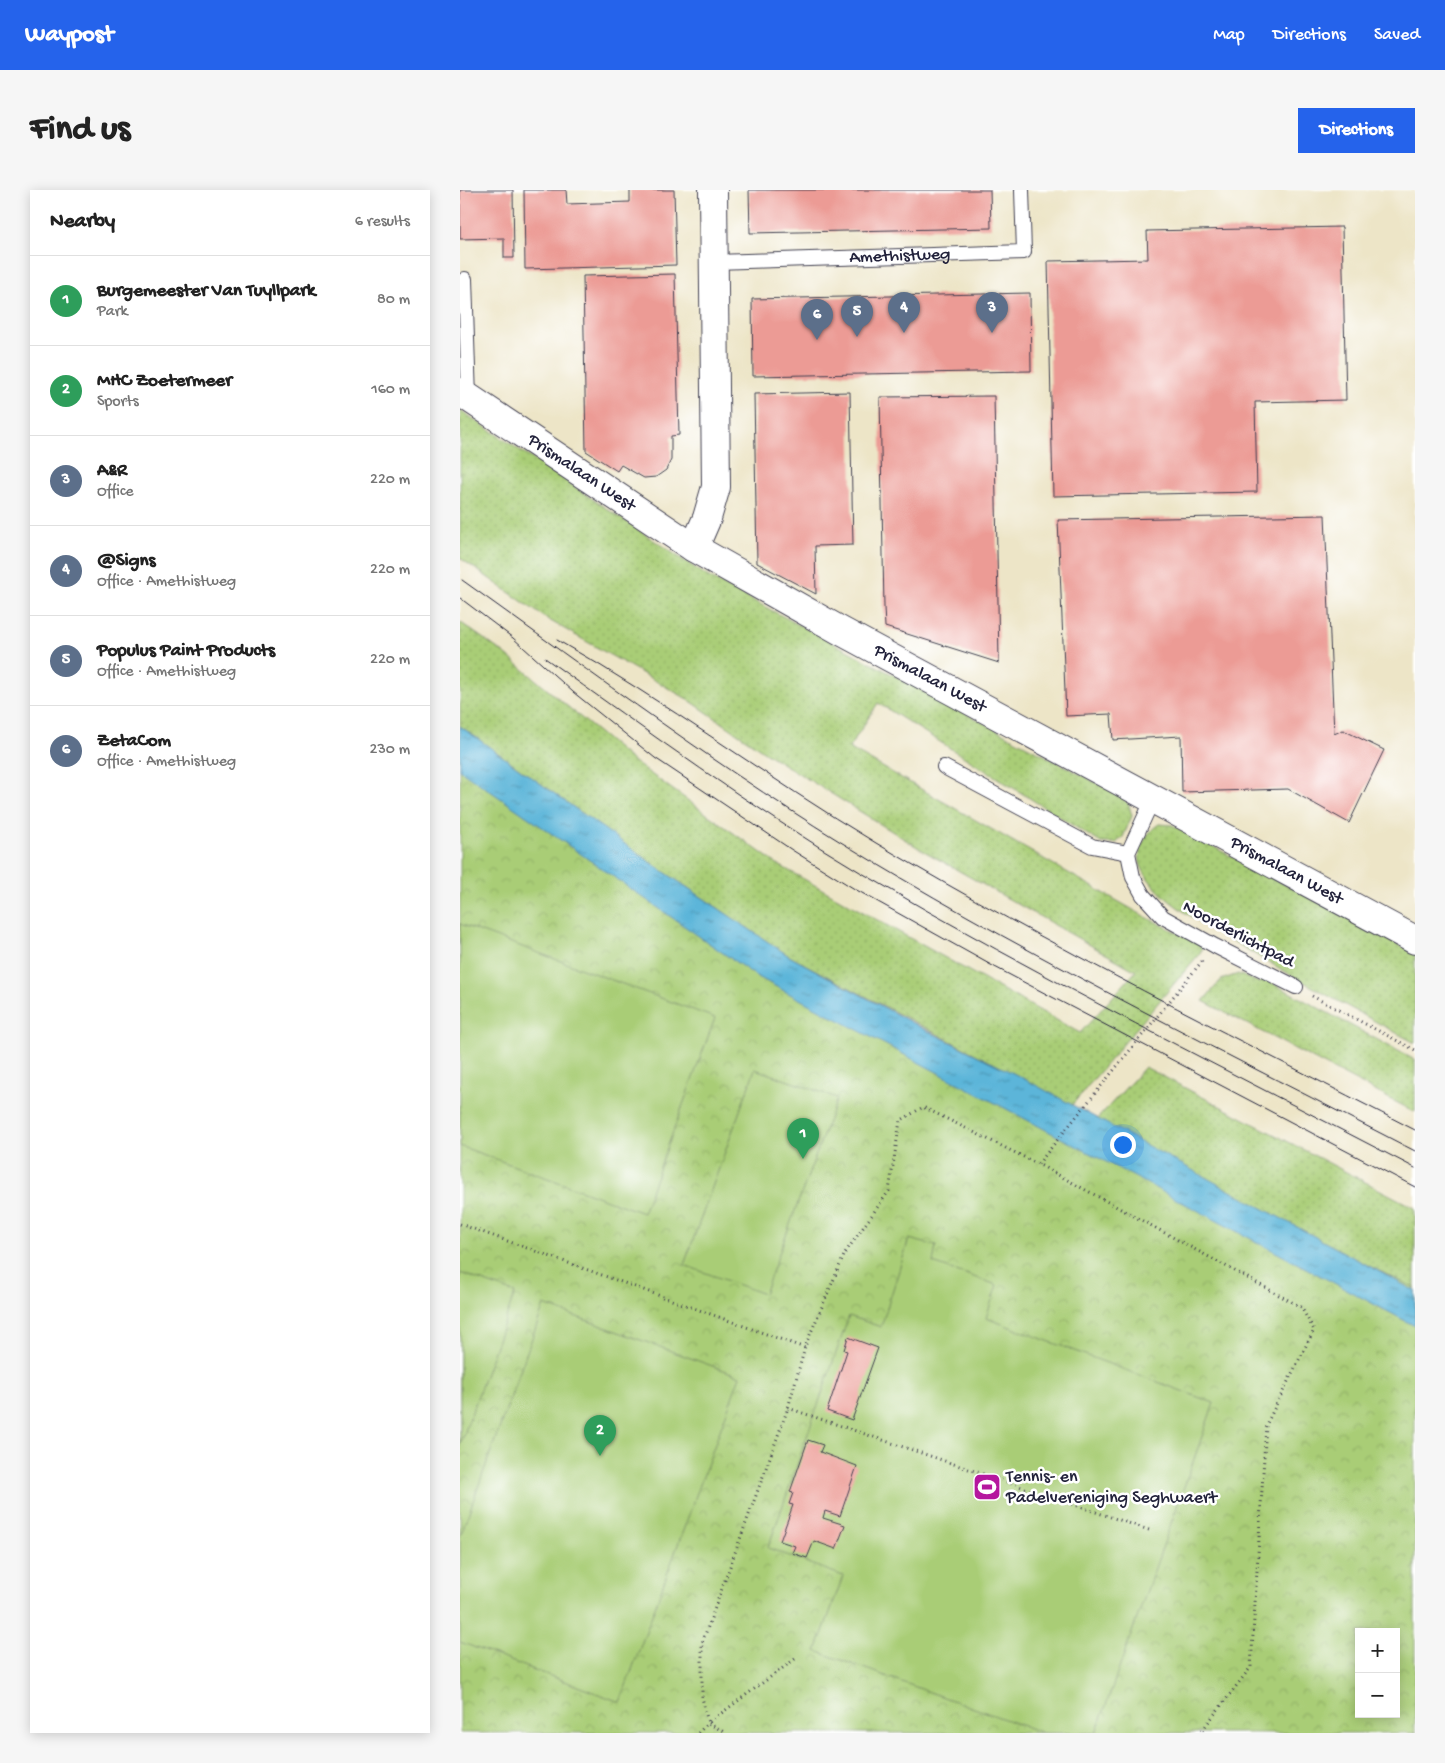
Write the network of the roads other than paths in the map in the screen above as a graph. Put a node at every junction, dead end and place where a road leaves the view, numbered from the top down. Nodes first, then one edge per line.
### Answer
1 (713, 190) edge
2 (1022, 190) edge
3 (715, 262) junction
4 (465, 279) dead end
5 (465, 395) edge
6 (694, 548) junction
7 (944, 767) dead end
8 (1153, 798) junction
9 (1128, 853) junction
10 (1415, 940) edge
11 (1296, 987) road end

1 - 3 street
2 - 3 lane, Amethistweg
3 - 6 street
4 - 5 lane
5 - 6 street, Prismalaan West
6 - 8 street, Prismalaan West
7 - 9 lane
8 - 9 lane
8 - 10 street, Prismalaan West
9 - 11 lane, Noorderlichtpad

